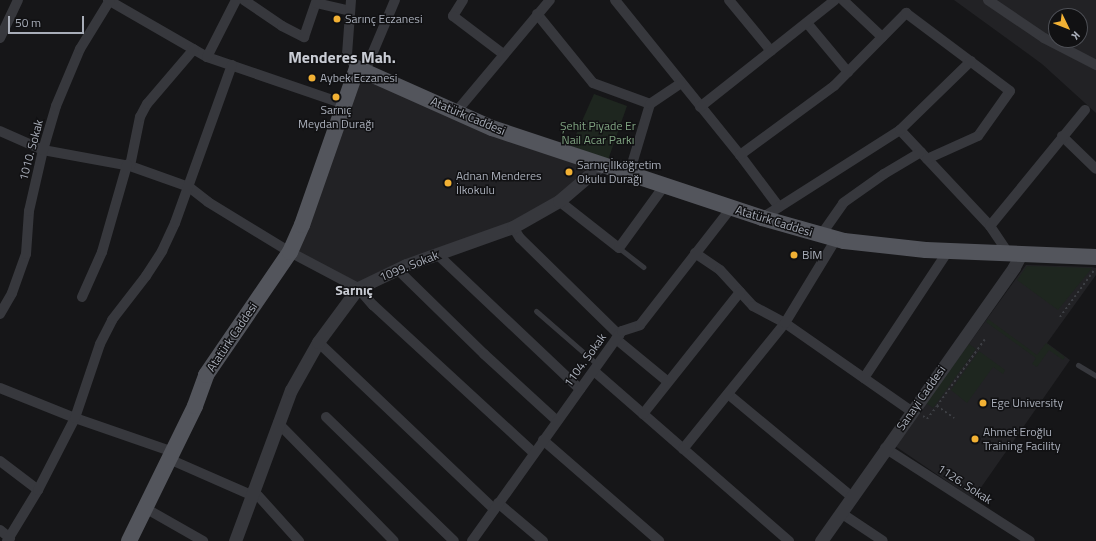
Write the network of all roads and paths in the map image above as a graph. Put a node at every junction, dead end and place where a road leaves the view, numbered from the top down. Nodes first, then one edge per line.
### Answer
1 (18, 0) edge
2 (109, 0) edge
3 (236, 0) edge
4 (244, 0) edge
5 (351, 0) edge
6 (396, 0) edge
7 (463, 0) edge
8 (550, 0) edge
9 (615, 0) edge
10 (729, 0) edge
11 (835, 0) edge
12 (843, 0) edge
13 (988, 0) edge
14 (350, 11) junction
15 (536, 14) junction
16 (806, 23) junction
17 (882, 37) junction
18 (0, 38) edge
19 (194, 50) junction
20 (771, 51) junction
21 (503, 54) junction
22 (207, 57) junction
23 (970, 61) junction
24 (1096, 64) edge
25 (232, 65) junction
26 (361, 69) junction
27 (848, 72) junction
28 (681, 82) junction
29 (344, 104) junction
30 (650, 104) junction
31 (700, 107) junction
32 (1085, 110) dead end
33 (456, 112) junction
34 (0, 130) edge
35 (900, 130) junction
36 (1062, 136) junction
37 (43, 150) junction
38 (740, 155) junction
39 (924, 155) junction
40 (128, 165) junction
41 (601, 165) junction
42 (1096, 169) edge
43 (629, 174) junction
44 (664, 186) junction
45 (189, 187) junction
46 (559, 201) junction
47 (779, 207) junction
48 (731, 208) junction
49 (762, 218) junction
50 (990, 226) junction
51 (513, 227) junction
52 (821, 235) junction
53 (836, 239) junction
54 (619, 248) junction
55 (948, 251) junction
56 (290, 252) junction
57 (696, 253) junction
58 (437, 254) junction
59 (1015, 254) junction
60 (1096, 257) edge
61 (642, 267) dead end
62 (1096, 268) edge
63 (397, 269) junction
64 (358, 288) junction
65 (740, 292) junction
66 (82, 297) dead end
67 (536, 311) dead end
68 (0, 314) edge
69 (1060, 317) dead end
70 (785, 323) junction
71 (618, 337) junction
72 (985, 339) dead end
73 (318, 342) junction
74 (1078, 365) dead end
75 (596, 368) junction
76 (1096, 376) edge
77 (864, 378) junction
78 (668, 382) junction
79 (0, 388) edge
80 (580, 389) junction
81 (728, 394) junction
82 (937, 406) junction
83 (912, 410) junction
84 (643, 414) junction
85 (326, 417) dead end
86 (75, 418) junction
87 (954, 418) dead end
88 (557, 421) junction
89 (278, 423) junction
90 (543, 440) junction
91 (885, 448) junction
92 (683, 449) junction
93 (534, 453) junction
94 (171, 456) junction
95 (0, 461) edge
96 (38, 490) junction
97 (252, 493) junction
98 (852, 497) junction
99 (496, 506) junction
100 (145, 508) junction
101 (841, 513) junction
102 (0, 530) edge
103 (9, 539) edge
104 (129, 541) edge
105 (203, 541) edge
106 (235, 541) edge
107 (299, 541) edge
108 (394, 541) edge
109 (454, 541) edge
110 (472, 541) edge
111 (543, 541) edge
112 (659, 541) edge
113 (789, 541) edge
114 (821, 541) edge
115 (883, 541) edge
116 (1030, 541) edge

1 - 18 street
2 - 19 street
2 - 37 street, 1010. Sokak
3 - 22 street
4 - 14 street
5 - 14 street
6 - 26 street
7 - 21 street
8 - 15 street
9 - 28 street
10 - 20 street
11 - 16 street
12 - 17 street
13 - 24 street
14 - 26 street
15 - 21 street
15 - 30 street
16 - 20 street
16 - 27 street
17 - 23 street
17 - 27 street
19 - 22 street
19 - 40 street
20 - 31 street
21 - 33 street
22 - 25 street
23 - 35 street
23 - 39 street
25 - 29 street
25 - 45 street
26 - 29 main road, Atatürk Caddesi
26 - 33 main road, Atatürk Caddesi
27 - 38 street
28 - 30 street
28 - 31 street
29 - 56 main road, Atatürk Caddesi
30 - 43 street
31 - 38 street
32 - 36 street
33 - 41 main road, Atatürk Caddesi
34 - 37 street
35 - 39 street
35 - 47 street
36 - 42 street
36 - 50 street
37 - 40 street
37 - 68 street, 1010. Sokak
38 - 47 street
39 - 50 street
39 - 52 street
40 - 45 street
40 - 66 street
41 - 43 main road, Atatürk Caddesi
41 - 46 street, 1099. Sokak
43 - 44 main road, Atatürk Caddesi
44 - 48 main road, Atatürk Caddesi
44 - 54 street
45 - 56 street
45 - 86 street
46 - 51 street, 1099. Sokak
46 - 54 street
47 - 49 street
48 - 49 main road, Atatürk Caddesi
48 - 57 street, 1104. Sokak
49 - 52 main road, Atatürk Caddesi
50 - 59 street
51 - 58 street, 1099. Sokak
51 - 71 street
52 - 53 main road, Atatürk Caddesi
53 - 55 main road, Atatürk Caddesi
53 - 70 street
54 - 61 lane
55 - 59 main road, Atatürk Caddesi
55 - 77 street
56 - 64 street
56 - 94 main road, Atatürk Caddesi
57 - 65 street
57 - 71 street, 1104. Sokak
58 - 63 street, 1099. Sokak
58 - 80 street
59 - 60 main road, Atatürk Caddesi
59 - 83 street, Sanayi Caddesi
62 - 69 path
63 - 64 street, 1099. Sokak
63 - 88 street
64 - 73 street, 1099. Sokak
64 - 93 street
65 - 70 street
65 - 78 street
67 - 75 lane
70 - 77 street
70 - 81 street
71 - 75 street, 1104. Sokak
71 - 78 street
72 - 82 path
73 - 89 street, 1099. Sokak
73 - 99 street
74 - 76 lane
75 - 80 street, 1104. Sokak
75 - 84 street
77 - 83 street
78 - 84 street
79 - 86 street
80 - 88 street, 1104. Sokak
81 - 92 street
81 - 98 street
82 - 83 path
82 - 87 path
83 - 91 street, Sanayi Caddesi
84 - 92 street
85 - 109 street
86 - 94 street
86 - 96 street
88 - 90 street, 1104. Sokak
89 - 97 street, 1099. Sokak
89 - 108 street
90 - 93 street, 1104. Sokak
90 - 112 street
91 - 98 street, Sanayi Caddesi
91 - 116 street, 1126. Sokak
92 - 113 street
93 - 99 street, 1104. Sokak
94 - 97 street
94 - 100 main road, Atatürk Caddesi
95 - 96 street
96 - 103 street
97 - 106 street, 1099. Sokak
97 - 107 street
98 - 101 street, Sanayi Caddesi
99 - 110 street, 1104. Sokak
99 - 111 street
100 - 104 main road, Atatürk Caddesi
100 - 105 street
101 - 114 street, Sanayi Caddesi
101 - 115 street
102 - 103 street

